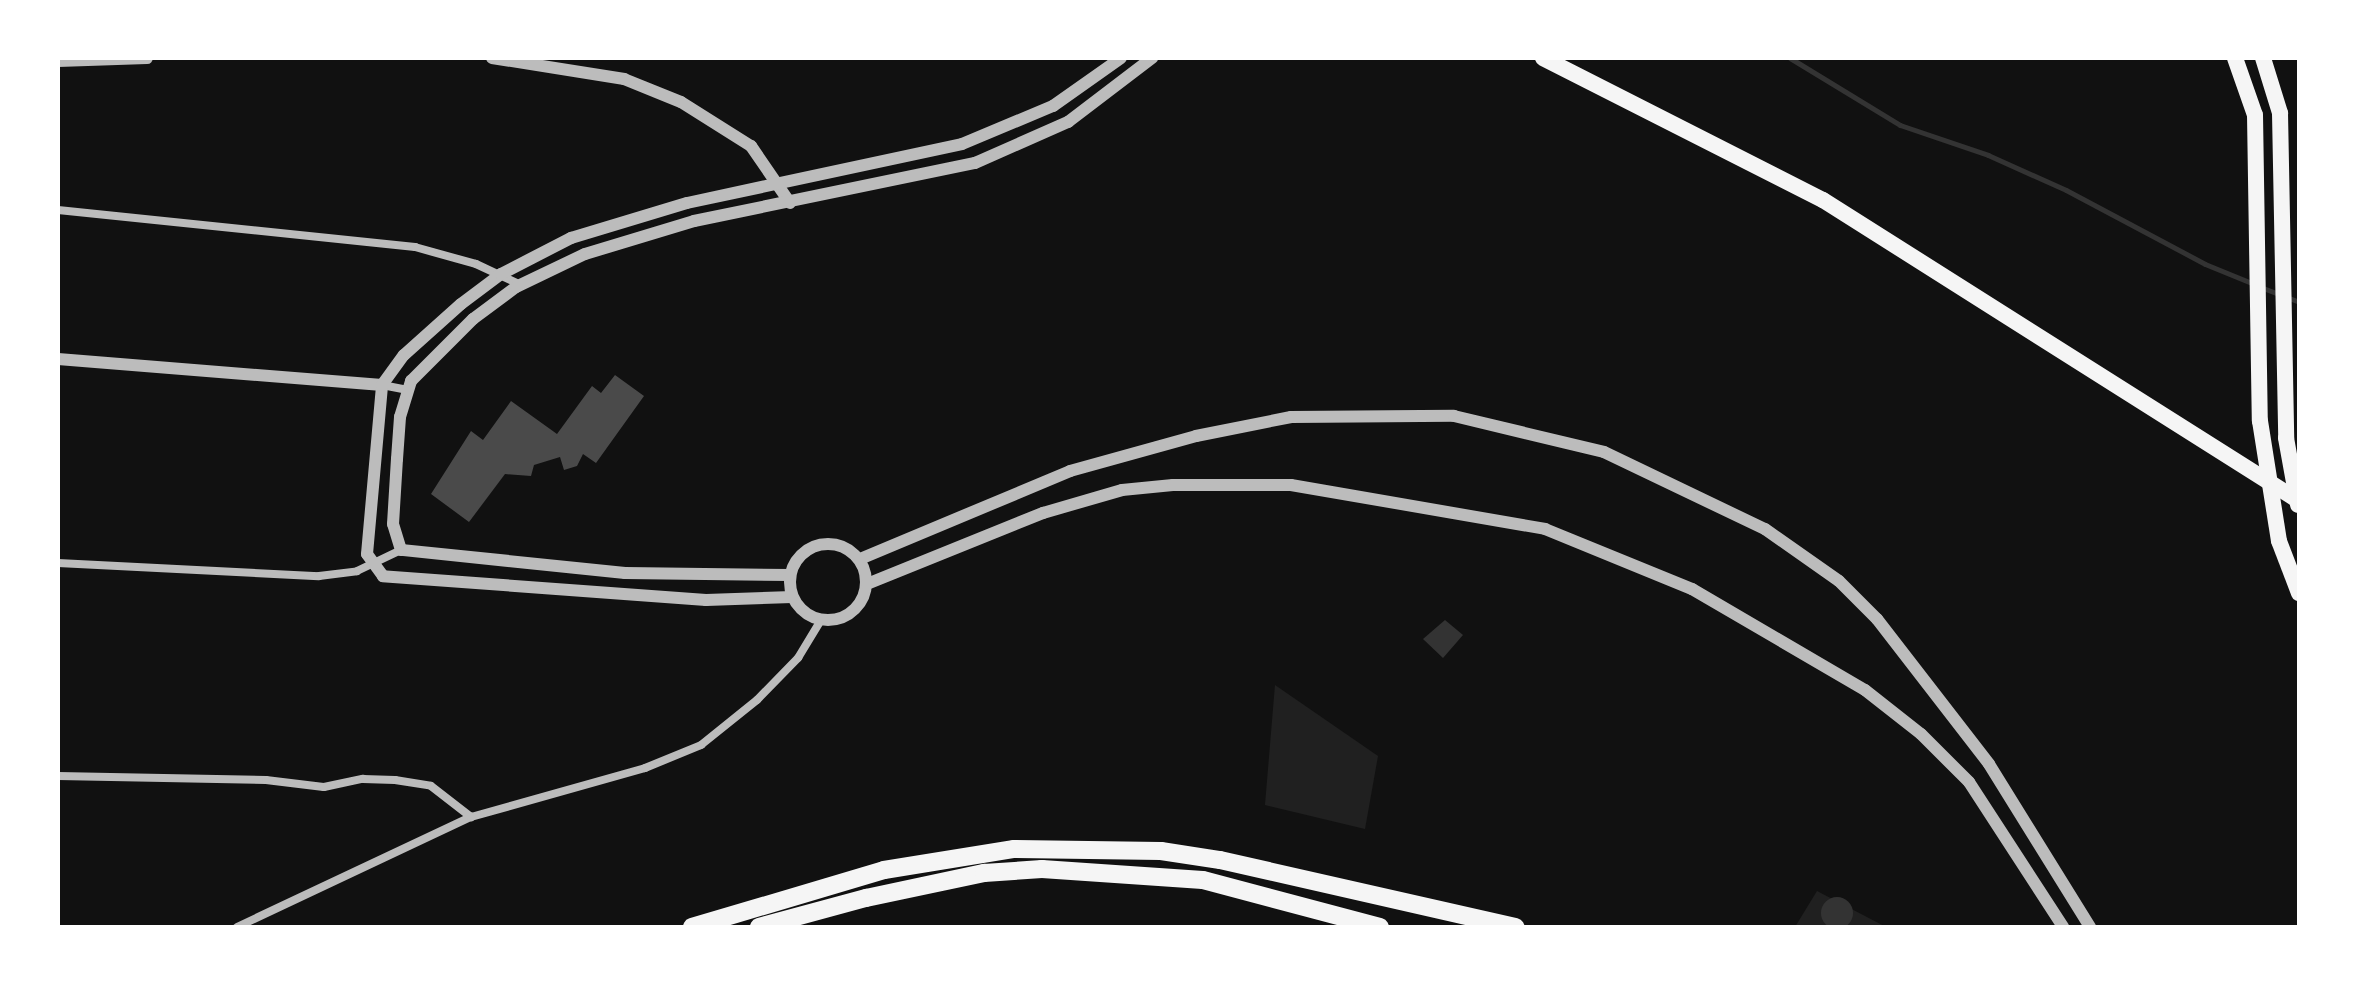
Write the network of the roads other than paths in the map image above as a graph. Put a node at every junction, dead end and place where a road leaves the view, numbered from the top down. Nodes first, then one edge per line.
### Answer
1 (147, 58) edge
2 (492, 58) edge
3 (1121, 58) edge
4 (1152, 58) edge
5 (1543, 58) edge
6 (2235, 58) edge
7 (2263, 58) edge
8 (58, 61) edge
9 (779, 185) junction
10 (790, 203) junction
11 (58, 210) edge
12 (501, 274) junction
13 (521, 285) junction
14 (58, 359) edge
15 (382, 385) junction
16 (407, 390) junction
17 (2299, 501) edge
18 (2299, 510) edge
19 (401, 550) junction
20 (860, 559) junction
21 (58, 563) edge
22 (371, 566) junction
23 (790, 575) junction
24 (867, 584) junction
25 (2299, 593) edge
26 (792, 597) junction
27 (821, 620) junction
28 (58, 776) edge
29 (471, 817) junction
30 (237, 927) edge
31 (692, 927) edge
32 (759, 927) edge
33 (1380, 927) edge
34 (1516, 927) edge
35 (2063, 927) edge
36 (2090, 927) edge

1 - 8 street
2 - 9 street
3 - 9 street
4 - 10 street
5 - 17 main road
6 - 25 main road
7 - 18 main road
9 - 10 street
9 - 12 street
10 - 13 street
11 - 12 street
12 - 13 street
12 - 15 street
13 - 16 street
14 - 15 street
15 - 16 street
15 - 22 street
16 - 19 street
19 - 22 street
19 - 23 street
20 - 23 street
20 - 24 street
20 - 36 street
21 - 22 street
22 - 26 street
23 - 26 street
24 - 27 street
24 - 35 street
26 - 27 street
27 - 29 street
28 - 29 street
29 - 30 street
31 - 34 highway
32 - 33 highway

